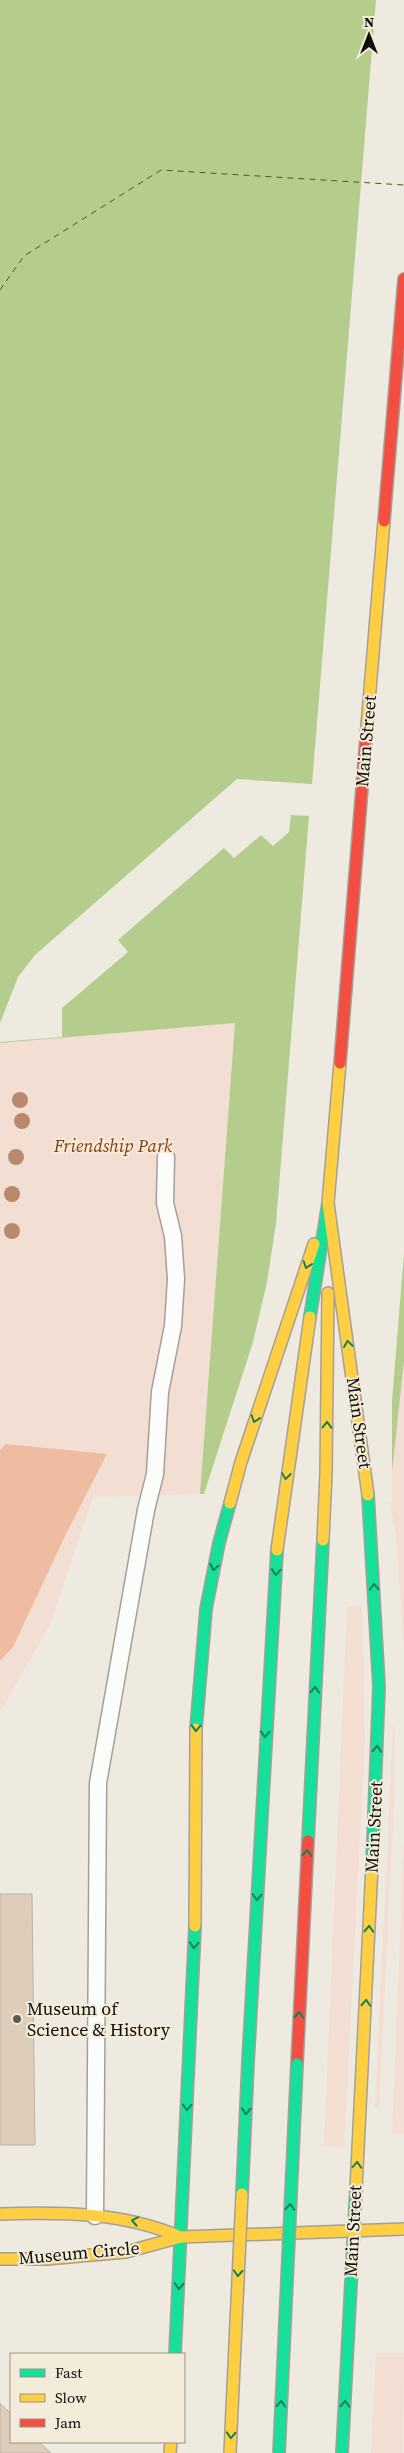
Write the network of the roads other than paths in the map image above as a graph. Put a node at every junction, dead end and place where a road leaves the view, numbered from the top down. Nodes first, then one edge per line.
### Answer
1 (404, 279) edge
2 (166, 1157) dead end
3 (328, 1203) junction
4 (0, 2214) edge
5 (95, 2216) junction
6 (404, 2229) edge
7 (353, 2231) junction
8 (181, 2237) junction
9 (0, 2260) edge
10 (176, 2353) edge
11 (230, 2453) edge
12 (279, 2453) edge
13 (342, 2453) edge

1 - 3 main road, Main Street
2 - 5 lane
7 -> 3 main road, Main Street
3 -> 8 main road, Main Street
3 -> 11 main road, bridge
12 -> 3 main road, bridge
4 - 5 main road, Museum Circle
8 -> 5 main road, Museum Circle
6 - 7 main road
7 - 8 main road
13 -> 7 main road, Main Street
8 - 9 main road, Museum Circle
8 -> 10 main road, Main Street

